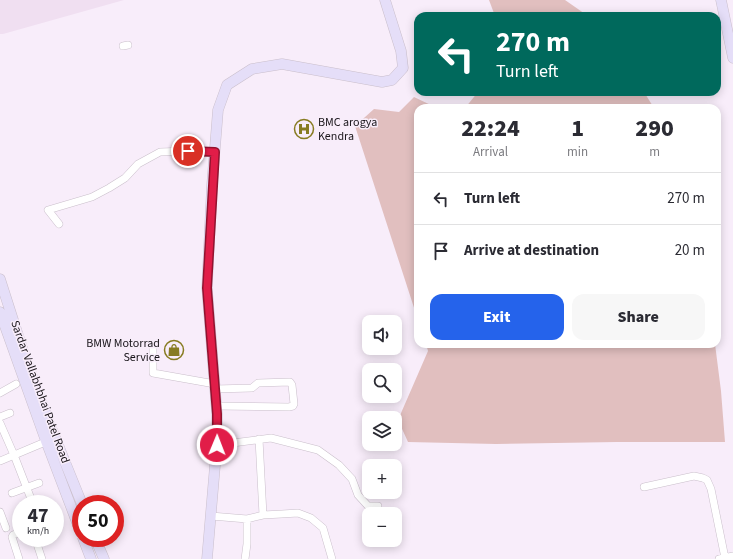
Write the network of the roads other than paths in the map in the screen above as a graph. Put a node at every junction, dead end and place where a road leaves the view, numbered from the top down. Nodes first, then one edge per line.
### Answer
1 (386, 0) edge
2 (721, 0) edge
3 (733, 58) edge
4 (215, 152) junction
5 (59, 224) dead end
6 (0, 279) edge
7 (0, 312) edge
8 (14, 321) junction
9 (2, 325) edge
10 (153, 347) dead end
11 (16, 384) dead end
12 (215, 387) junction
13 (0, 393) edge
14 (217, 406) junction
15 (10, 413) dead end
16 (0, 417) edge
17 (0, 423) edge
18 (259, 439) junction
19 (51, 440) junction
20 (217, 445) junction
21 (14, 455) junction
22 (0, 461) edge
23 (39, 483) dead end
24 (644, 487) dead end
25 (26, 488) junction
26 (12, 494) dead end
27 (29, 495) edge
28 (78, 495) edge
29 (72, 505) edge
30 (378, 506) dead end
31 (0, 512) edge
32 (263, 515) junction
33 (211, 516) junction
34 (247, 519) junction
35 (6, 528) dead end
36 (15, 547) edge
37 (38, 547) edge
38 (86, 547) edge
39 (99, 547) edge
40 (726, 558) edge
41 (19, 559) edge
42 (42, 559) edge
43 (91, 559) edge
44 (104, 559) edge
45 (207, 559) edge
46 (245, 559) edge
47 (332, 559) edge

1 - 4 main road
2 - 3 main road
4 - 5 street
4 - 12 main road
6 - 8 main road, Sardar Vallabhbhai Patel Road
7 - 9 main road, Sardar Vallabhbhai Patel Road
8 - 9 street
8 - 19 main road, Sardar Vallabhbhai Patel Road
9 - 19 main road, Sardar Vallabhbhai Patel Road
10 - 12 street
11 - 13 street
12 - 14 main road
12 - 14 street
14 - 20 main road
15 - 16 street
17 - 21 street
18 - 20 street
18 - 30 street
18 - 32 street
19 - 21 street
19 - 28 main road, Sardar Vallabhbhai Patel Road
19 - 29 main road, Sardar Vallabhbhai Patel Road
20 - 33 main road
21 - 22 street
21 - 25 street
23 - 25 street
24 - 40 street
25 - 26 street
25 - 27 street
31 - 35 street
32 - 34 street
32 - 47 street
33 - 34 street
33 - 45 main road
34 - 46 street
36 - 41 street
37 - 42 street
38 - 43 main road
39 - 44 main road

